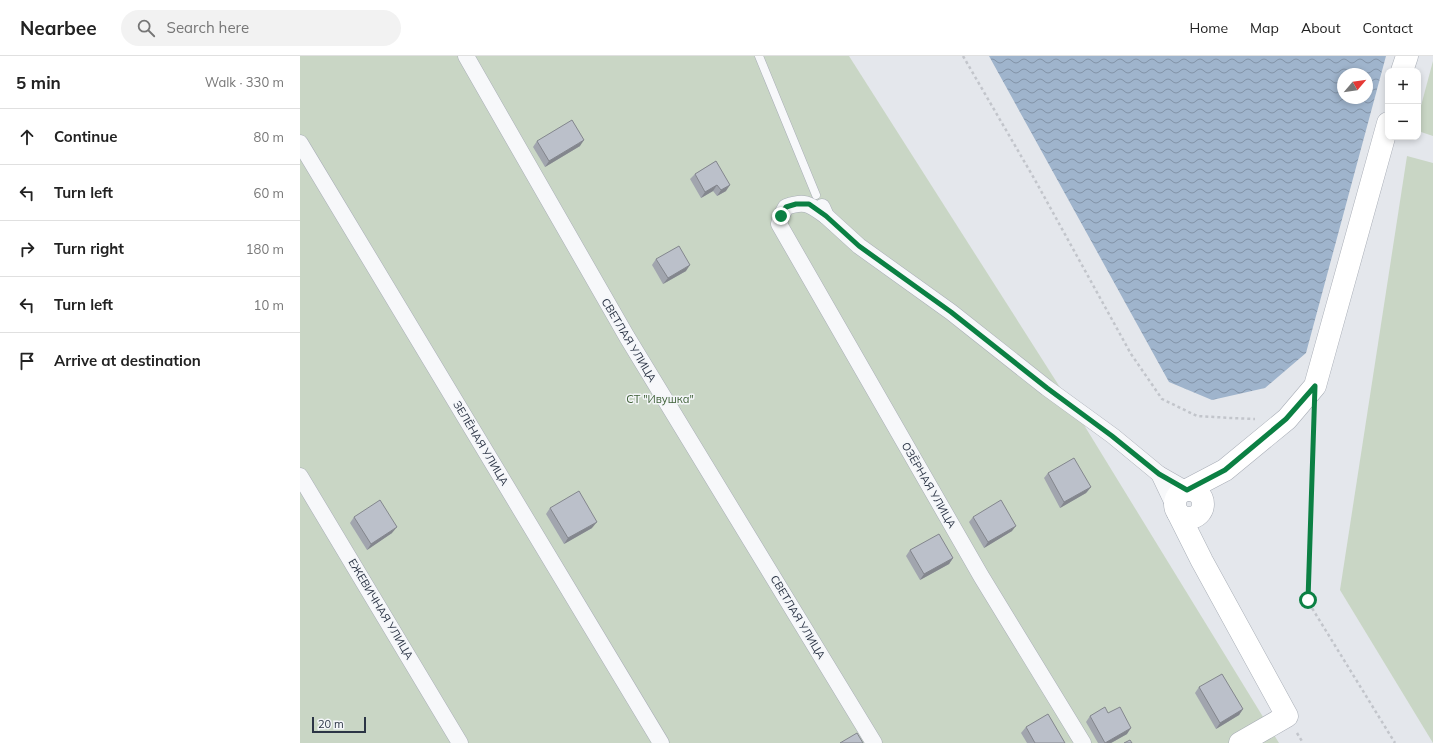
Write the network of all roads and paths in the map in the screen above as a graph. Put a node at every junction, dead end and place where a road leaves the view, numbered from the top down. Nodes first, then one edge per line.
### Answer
1 (466, 56) edge
2 (759, 56) edge
3 (963, 56) edge
4 (1406, 56) edge
5 (1403, 68) edge
6 (1385, 134) edge
7 (300, 143) edge
8 (816, 195) joint
9 (826, 216) junction
10 (1314, 418) dead end
11 (1286, 419) junction
12 (1225, 470) junction
13 (1159, 474) junction
14 (300, 476) edge
15 (1187, 490) junction
16 (1189, 511) junction
17 (460, 743) edge
18 (661, 743) edge
19 (874, 743) edge
20 (1084, 743) edge
21 (1240, 743) edge
22 (1395, 743) edge

1 - 19 street, СВЕТЛАЯ УЛИЦА
2 - 8 lane
3 - 11 path
4 - 5 street
6 - 11 street
7 - 18 street, ЗЕЛЁНАЯ УЛИЦА
8 - 9 street
9 - 13 street
9 - 20 street, ОЗЁРНАЯ УЛИЦА
10 - 22 path
11 - 12 street
12 - 15 street
12 - 16 street
13 - 15 street
13 - 16 street
14 - 17 street, ЕЖЕВИЧНАЯ УЛИЦА
15 - 16 street
16 - 21 street

